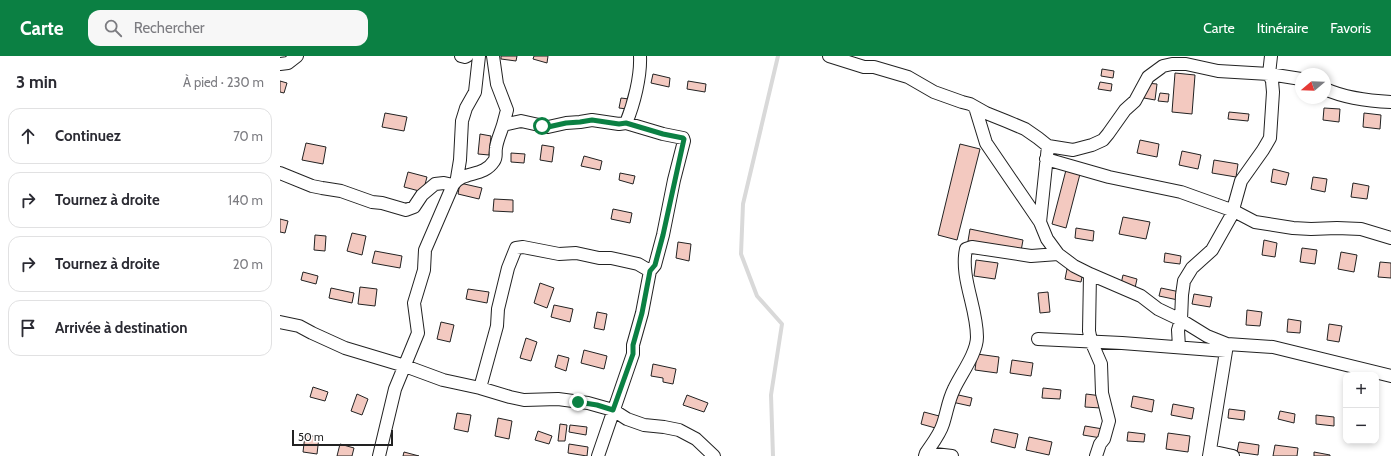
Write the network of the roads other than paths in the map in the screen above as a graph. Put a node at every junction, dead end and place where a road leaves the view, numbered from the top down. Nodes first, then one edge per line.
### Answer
1 (297, 56) edge
2 (460, 56) edge
3 (467, 56) edge
4 (478, 56) edge
5 (493, 56) edge
6 (640, 56) edge
7 (829, 56) edge
8 (1271, 56) edge
9 (280, 64) edge
10 (1269, 74) junction
11 (1295, 78) edge
12 (1331, 92) edge
13 (1391, 102) edge
14 (975, 107) junction
15 (626, 123) junction
16 (503, 124) junction
17 (1048, 146) junction
18 (1046, 159) junction
19 (280, 173) edge
20 (455, 181) junction
21 (1234, 211) junction
22 (1040, 222) junction
23 (1391, 238) edge
24 (1058, 254) junction
25 (650, 271) junction
26 (1090, 274) junction
27 (1181, 320) junction
28 (280, 322) edge
29 (1038, 339) dead end
30 (1091, 341) junction
31 (1178, 347) junction
32 (1227, 348) junction
33 (405, 366) junction
34 (1391, 376) edge
35 (480, 388) junction
36 (613, 410) junction
37 (1210, 453) edge
38 (926, 455) edge
39 (379, 456) edge
40 (598, 456) edge
41 (714, 456) edge
42 (952, 456) edge
43 (1096, 456) edge
44 (1233, 456) edge

1 - 9 street
2 - 3 street
4 - 20 street
5 - 16 street
6 - 15 street
7 - 14 street
8 - 10 street
10 - 11 street
10 - 17 street
10 - 21 street
12 - 13 street
14 - 17 street
14 - 22 street
15 - 16 street
15 - 25 street
16 - 20 street
17 - 18 street
18 - 21 street
18 - 22 street
19 - 20 street
20 - 33 street
21 - 23 street
21 - 27 street
22 - 24 street
24 - 26 street
24 - 38 street
25 - 35 street
25 - 36 street
26 - 27 street
26 - 30 street
27 - 31 street
27 - 32 street
28 - 33 street
29 - 30 street
30 - 31 street
30 - 43 street
31 - 32 street
32 - 34 street
32 - 37 street
33 - 35 street
33 - 39 street
35 - 36 street
36 - 40 street
36 - 41 street
37 - 44 street
38 - 42 street

